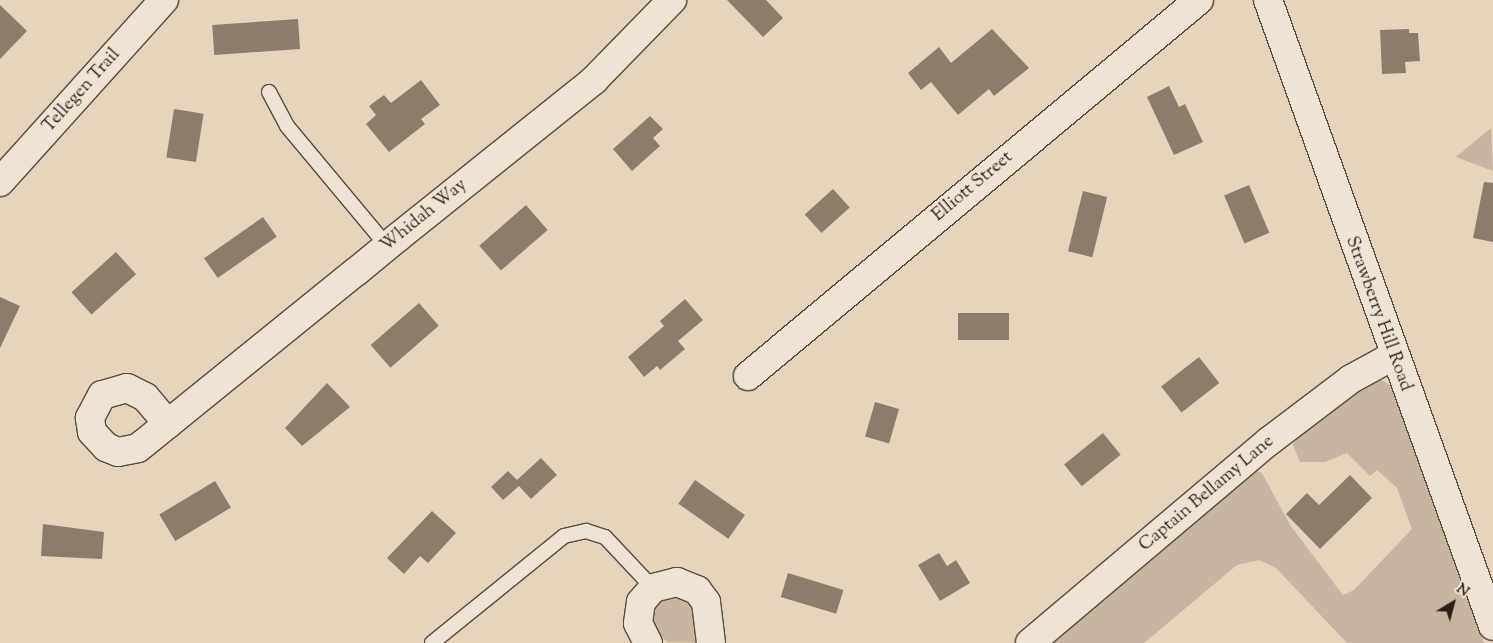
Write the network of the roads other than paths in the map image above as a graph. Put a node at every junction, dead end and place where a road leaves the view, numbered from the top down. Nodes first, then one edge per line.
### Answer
1 (164, 0) edge
2 (672, 0) edge
3 (1199, 0) edge
4 (1268, 0) edge
5 (269, 92) dead end
6 (0, 182) edge
7 (387, 246) junction
8 (1393, 356) junction
9 (748, 376) dead end
10 (168, 424) dead end
11 (653, 588) junction
12 (1493, 626) edge
13 (432, 643) edge
14 (648, 643) edge
15 (711, 643) edge
16 (1030, 643) edge

1 - 6 street, Tellegen Trail
2 - 7 street, Whidah Way
3 - 9 street, Elliott Street
4 - 8 street, Strawberry Hill Road
5 - 7 lane
7 - 10 street, Whidah Way
8 - 12 street, Strawberry Hill Road
8 - 16 street, Captain Bellamy Lane
11 - 13 lane
11 - 14 street
11 - 15 street

